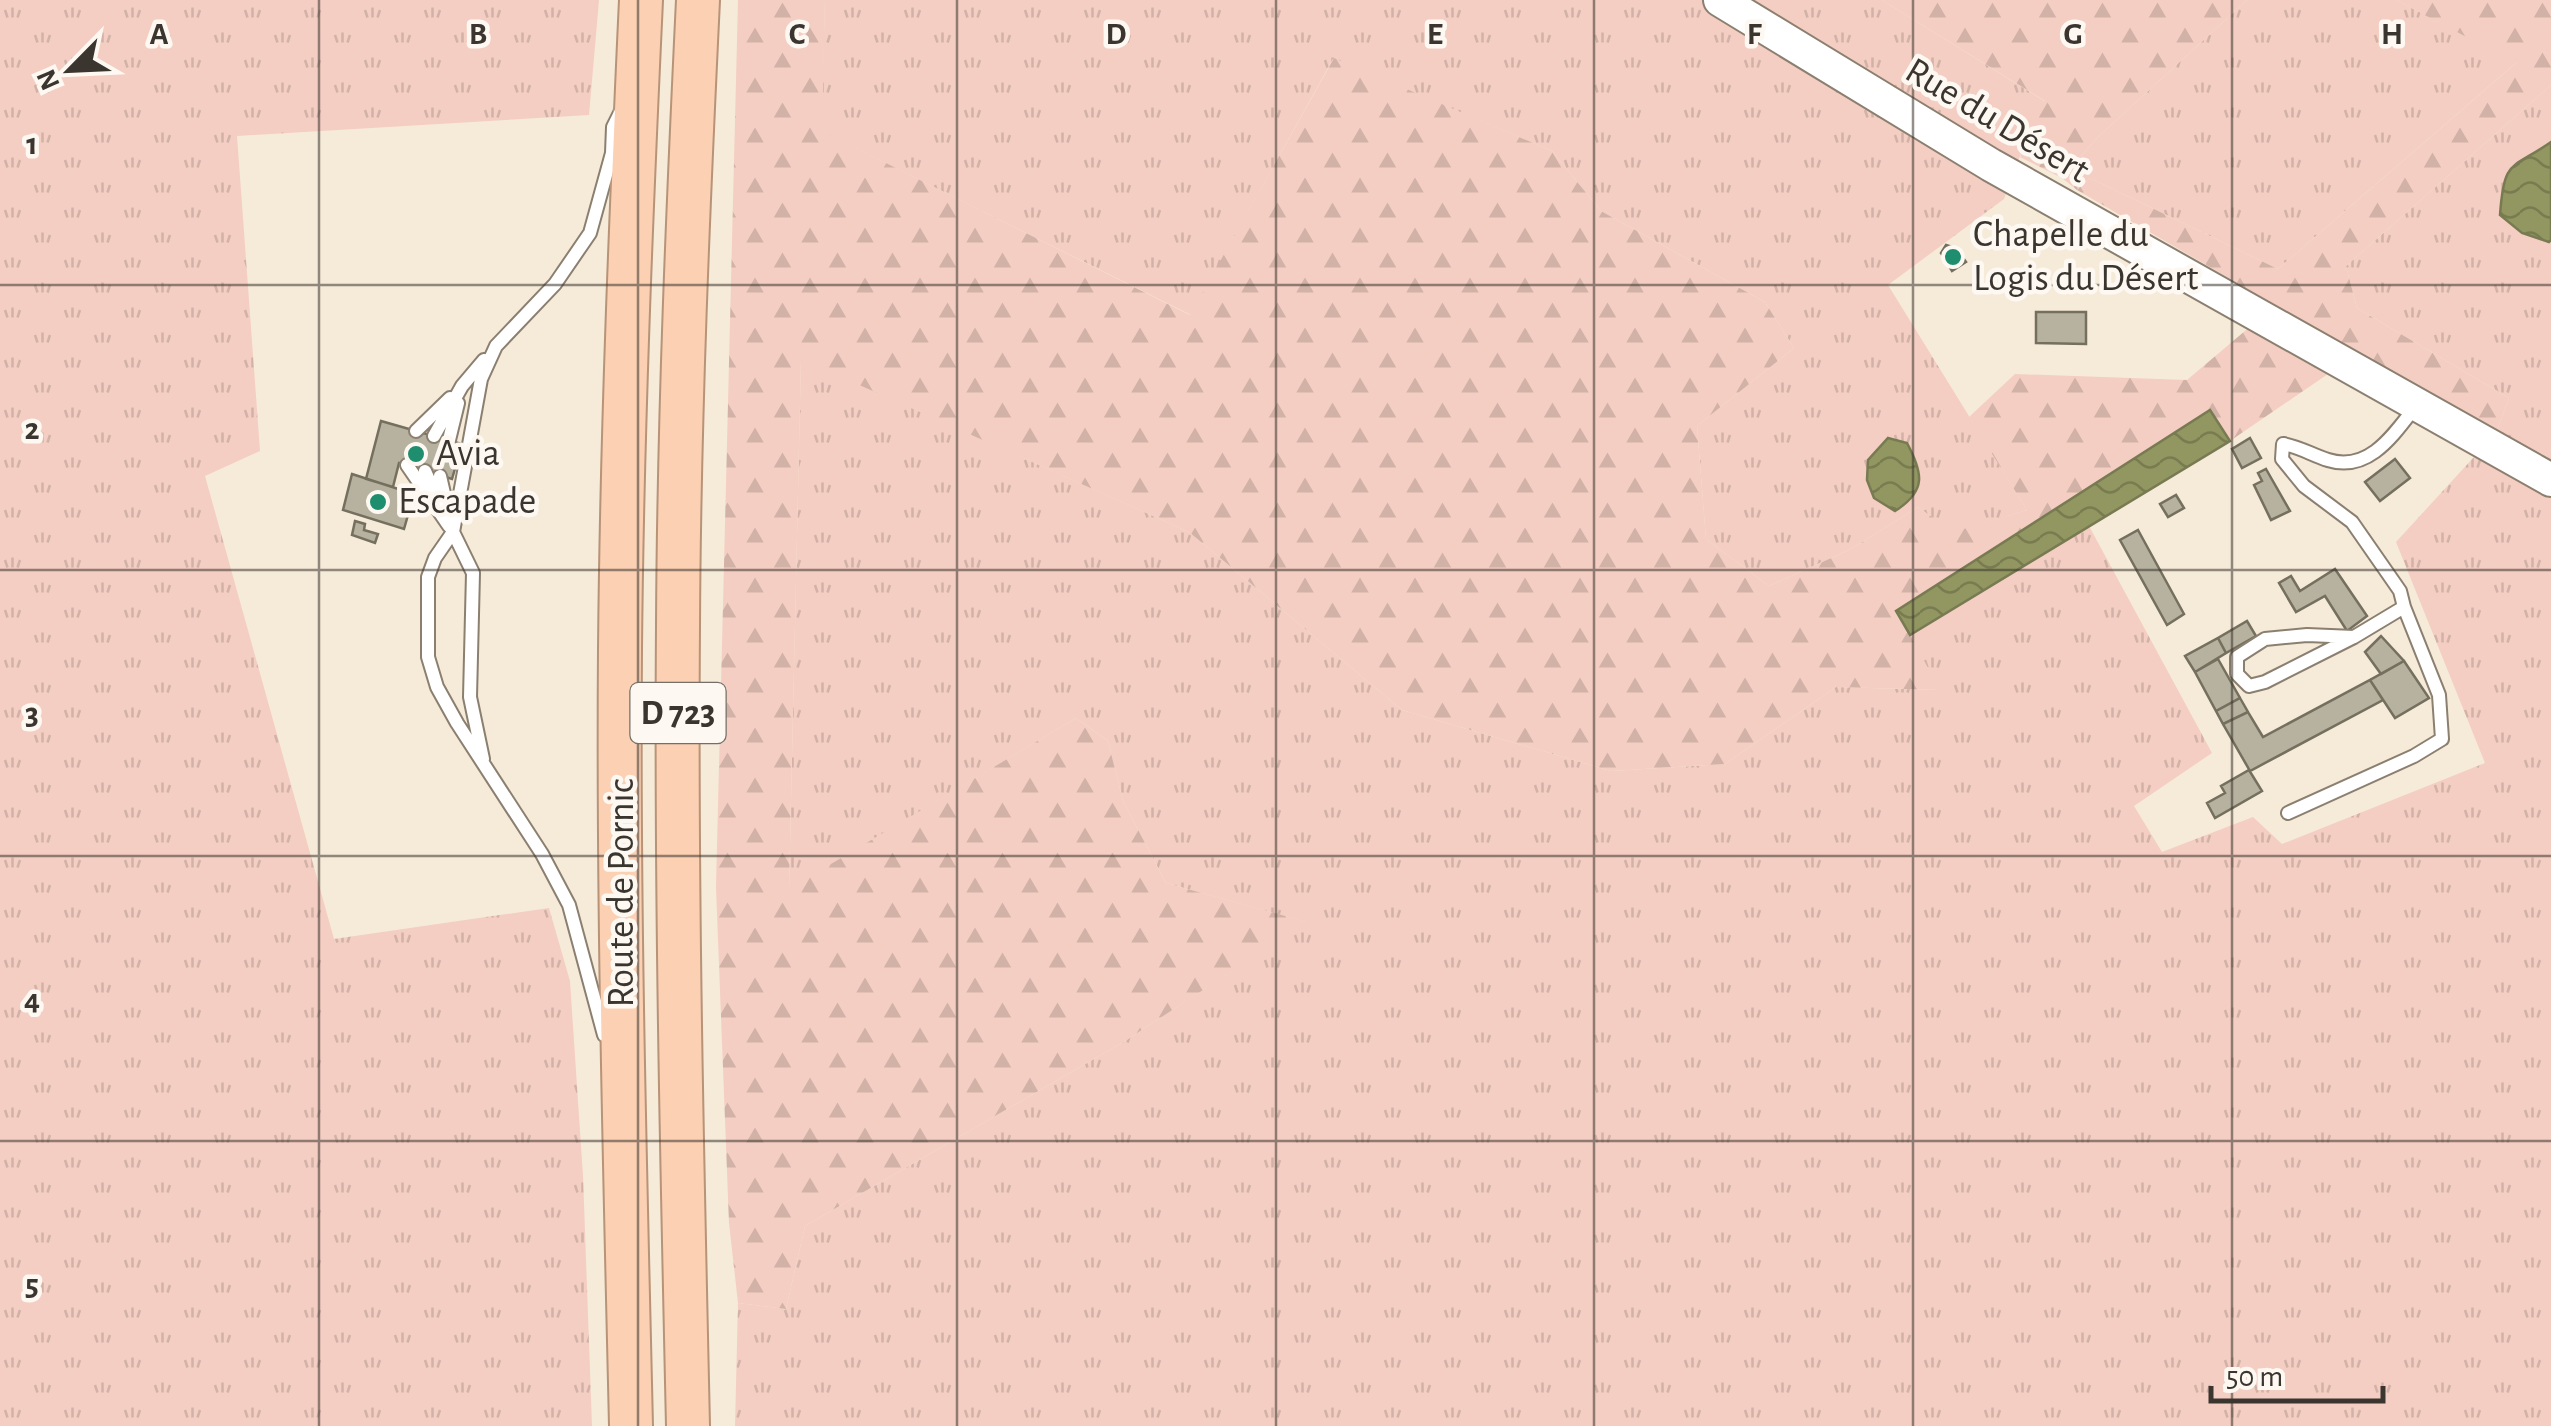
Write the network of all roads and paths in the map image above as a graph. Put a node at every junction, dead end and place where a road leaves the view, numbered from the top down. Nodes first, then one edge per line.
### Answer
1 (641, 0) edge
2 (698, 0) edge
3 (1720, 0) edge
4 (637, 82) junction
5 (496, 346) junction
6 (462, 386) junction
7 (2416, 406) junction
8 (416, 431) dead end
9 (434, 436) dead end
10 (449, 440) dead end
11 (407, 466) dead end
12 (424, 471) dead end
13 (440, 476) dead end
14 (2551, 480) edge
15 (453, 532) junction
16 (2404, 606) junction
17 (2354, 637) junction
18 (485, 766) junction
19 (2288, 813) dead end
20 (605, 1057) dead end
21 (630, 1426) edge
22 (688, 1426) edge

1 - 4 highway, Route de Pornic / D 723
2 - 22 highway, Route de Pornic / D 723
3 - 7 street, Rue du Désert
4 - 5 lane
4 - 21 highway, Route de Pornic / D 723
5 - 6 lane
5 - 15 lane
6 - 8 lane
6 - 9 lane
6 - 10 lane
7 - 14 street, Rue du Désert
7 - 16 lane
11 - 15 lane
12 - 15 lane
13 - 15 lane
15 - 18 lane
15 - 18 lane
16 - 17 lane
16 - 19 lane
17 - 17 lane
18 - 20 lane

